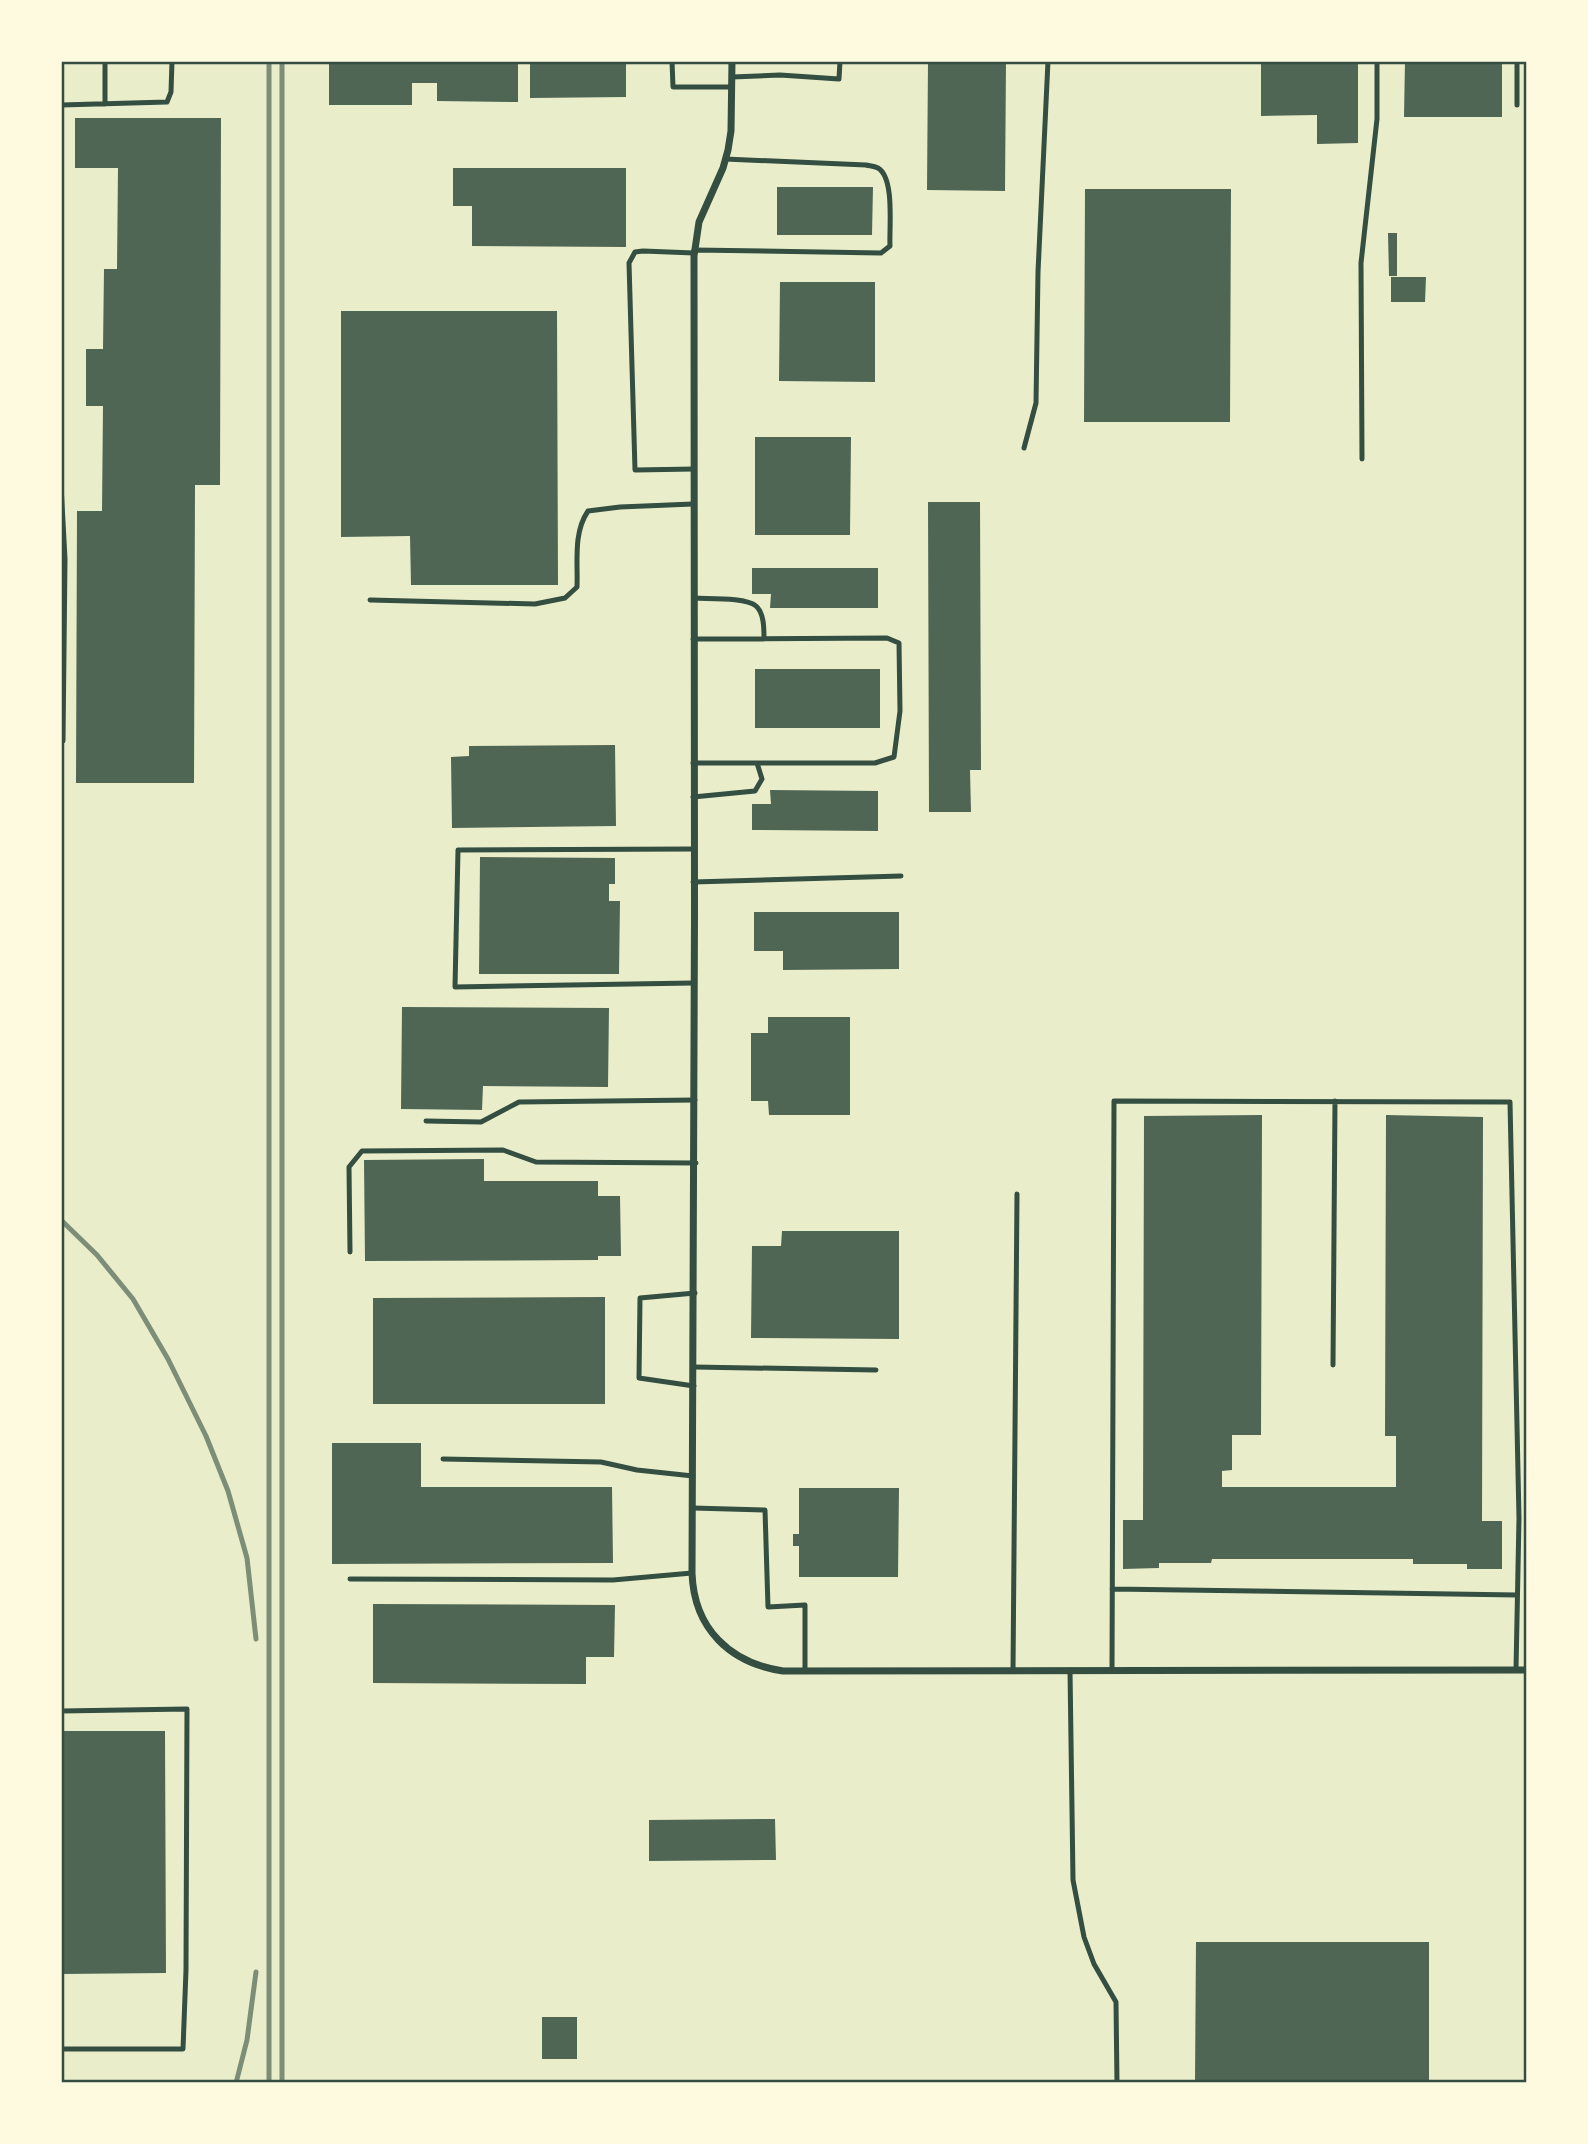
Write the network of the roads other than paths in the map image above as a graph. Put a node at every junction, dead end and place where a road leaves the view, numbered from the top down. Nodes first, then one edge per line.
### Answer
1 (105, 61) edge
2 (172, 61) edge
3 (672, 61) edge
4 (732, 61) edge
5 (840, 61) edge
6 (1048, 61) edge
7 (1377, 61) edge
8 (1517, 61) edge
9 (732, 77) junction
10 (732, 87) junction
11 (105, 104) junction
12 (61, 105) edge
13 (1517, 105) dead end
14 (726, 159) junction
15 (694, 252) junction
16 (1024, 449) dead end
17 (1362, 459) dead end
18 (694, 468) junction
19 (61, 485) edge
20 (693, 504) junction
21 (693, 598) junction
22 (370, 600) dead end
23 (693, 639) junction
24 (764, 639) junction
25 (63, 741) edge
26 (693, 763) junction
27 (757, 763) junction
28 (693, 797) junction
29 (693, 849) junction
30 (901, 876) dead end
31 (693, 882) junction
32 (693, 983) junction
33 (695, 1100) junction
34 (1335, 1101) junction
35 (426, 1122) dead end
36 (696, 1163) junction
37 (1017, 1194) dead end
38 (350, 1252) dead end
39 (695, 1293) junction
40 (1333, 1366) dead end
41 (694, 1367) junction
42 (876, 1370) dead end
43 (694, 1386) junction
44 (443, 1459) dead end
45 (693, 1476) junction
46 (693, 1508) junction
47 (692, 1573) junction
48 (350, 1579) dead end
49 (1112, 1589) junction
50 (1517, 1595) junction
51 (1070, 1670) junction
52 (1516, 1670) junction
53 (1527, 1670) edge
54 (805, 1671) junction
55 (1013, 1671) junction
56 (1112, 1671) junction
57 (61, 1711) edge
58 (61, 2049) edge
59 (1117, 2083) edge

1 - 11 lane
2 - 11 lane
3 - 10 lane
4 - 9 street
5 - 9 lane
6 - 16 lane
7 - 17 lane
8 - 13 lane
9 - 10 street
10 - 14 street
11 - 12 lane
14 - 15 street
14 - 15 lane
15 - 18 street
15 - 18 lane
18 - 20 street
19 - 25 lane
20 - 21 street
20 - 22 lane
21 - 23 street
21 - 24 lane
23 - 24 lane
23 - 26 street
24 - 27 lane
26 - 27 lane
26 - 28 street
27 - 28 lane
28 - 29 street
29 - 31 street
29 - 32 lane
30 - 31 lane
31 - 32 street
32 - 33 street
33 - 35 lane
33 - 36 street
34 - 40 lane
34 - 49 lane
34 - 50 lane
36 - 38 lane
36 - 39 street
37 - 55 lane
39 - 41 street
39 - 43 lane
41 - 42 lane
41 - 43 street
43 - 45 street
44 - 45 lane
45 - 46 street
46 - 47 street
46 - 54 lane
47 - 48 lane
47 - 54 street
49 - 50 lane
49 - 56 lane
50 - 52 lane
51 - 55 street
51 - 56 street
51 - 59 lane
52 - 53 street
52 - 56 street
54 - 55 street
57 - 58 lane

